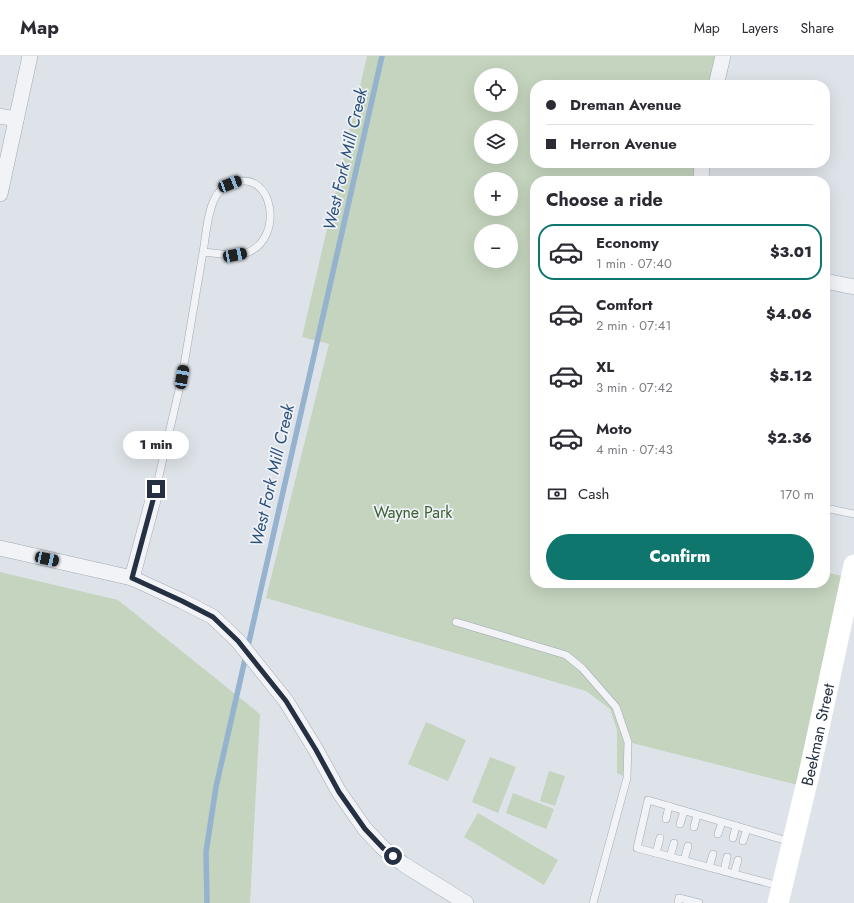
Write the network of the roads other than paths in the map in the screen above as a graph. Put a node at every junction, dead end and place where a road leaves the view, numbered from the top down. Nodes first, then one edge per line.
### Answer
1 (30, 56) edge
2 (723, 56) edge
3 (717, 80) edge
4 (0, 116) edge
5 (16, 119) junction
6 (0, 194) edge
7 (203, 252) junction
8 (830, 282) edge
9 (854, 288) edge
10 (156, 489) joint
11 (830, 509) edge
12 (854, 514) edge
13 (0, 548) edge
14 (854, 565) edge
15 (132, 578) junction
16 (456, 622) dead end
17 (670, 806) junction
18 (684, 811) junction
19 (697, 815) junction
20 (666, 819) dead end
21 (722, 822) junction
22 (680, 824) dead end
23 (736, 826) junction
24 (694, 827) dead end
25 (747, 829) junction
26 (718, 834) dead end
27 (660, 838) dead end
28 (733, 838) dead end
29 (743, 841) dead end
30 (793, 842) junction
31 (674, 843) dead end
32 (688, 846) dead end
33 (656, 853) junction
34 (713, 854) dead end
35 (670, 857) junction
36 (727, 857) dead end
37 (684, 860) junction
38 (738, 860) dead end
39 (709, 867) junction
40 (724, 871) junction
41 (734, 874) junction
42 (780, 895) edge
43 (466, 903) edge
44 (593, 903) edge
45 (678, 903) edge
46 (697, 903) edge

1 - 5 street
2 - 3 street
4 - 5 street
5 - 6 street
7 - 7 lane
7 - 10 lane
8 - 9 street
10 - 15 street
11 - 12 lane
13 - 15 street
14 - 30 main road, Beekman Street
15 - 43 street
16 - 44 lane
17 - 18 lane
17 - 20 lane
17 - 33 lane
18 - 19 lane
18 - 22 lane
19 - 21 lane
19 - 24 lane
21 - 23 lane
21 - 26 lane
23 - 25 lane
23 - 28 lane
25 - 29 lane
25 - 30 lane
27 - 33 lane
30 - 42 main road, Beekman Street
31 - 35 lane
32 - 37 lane
33 - 35 lane
34 - 39 lane
35 - 37 lane
36 - 40 lane
37 - 39 lane
38 - 41 lane
39 - 40 lane
40 - 41 lane
41 - 42 lane
45 - 46 lane

